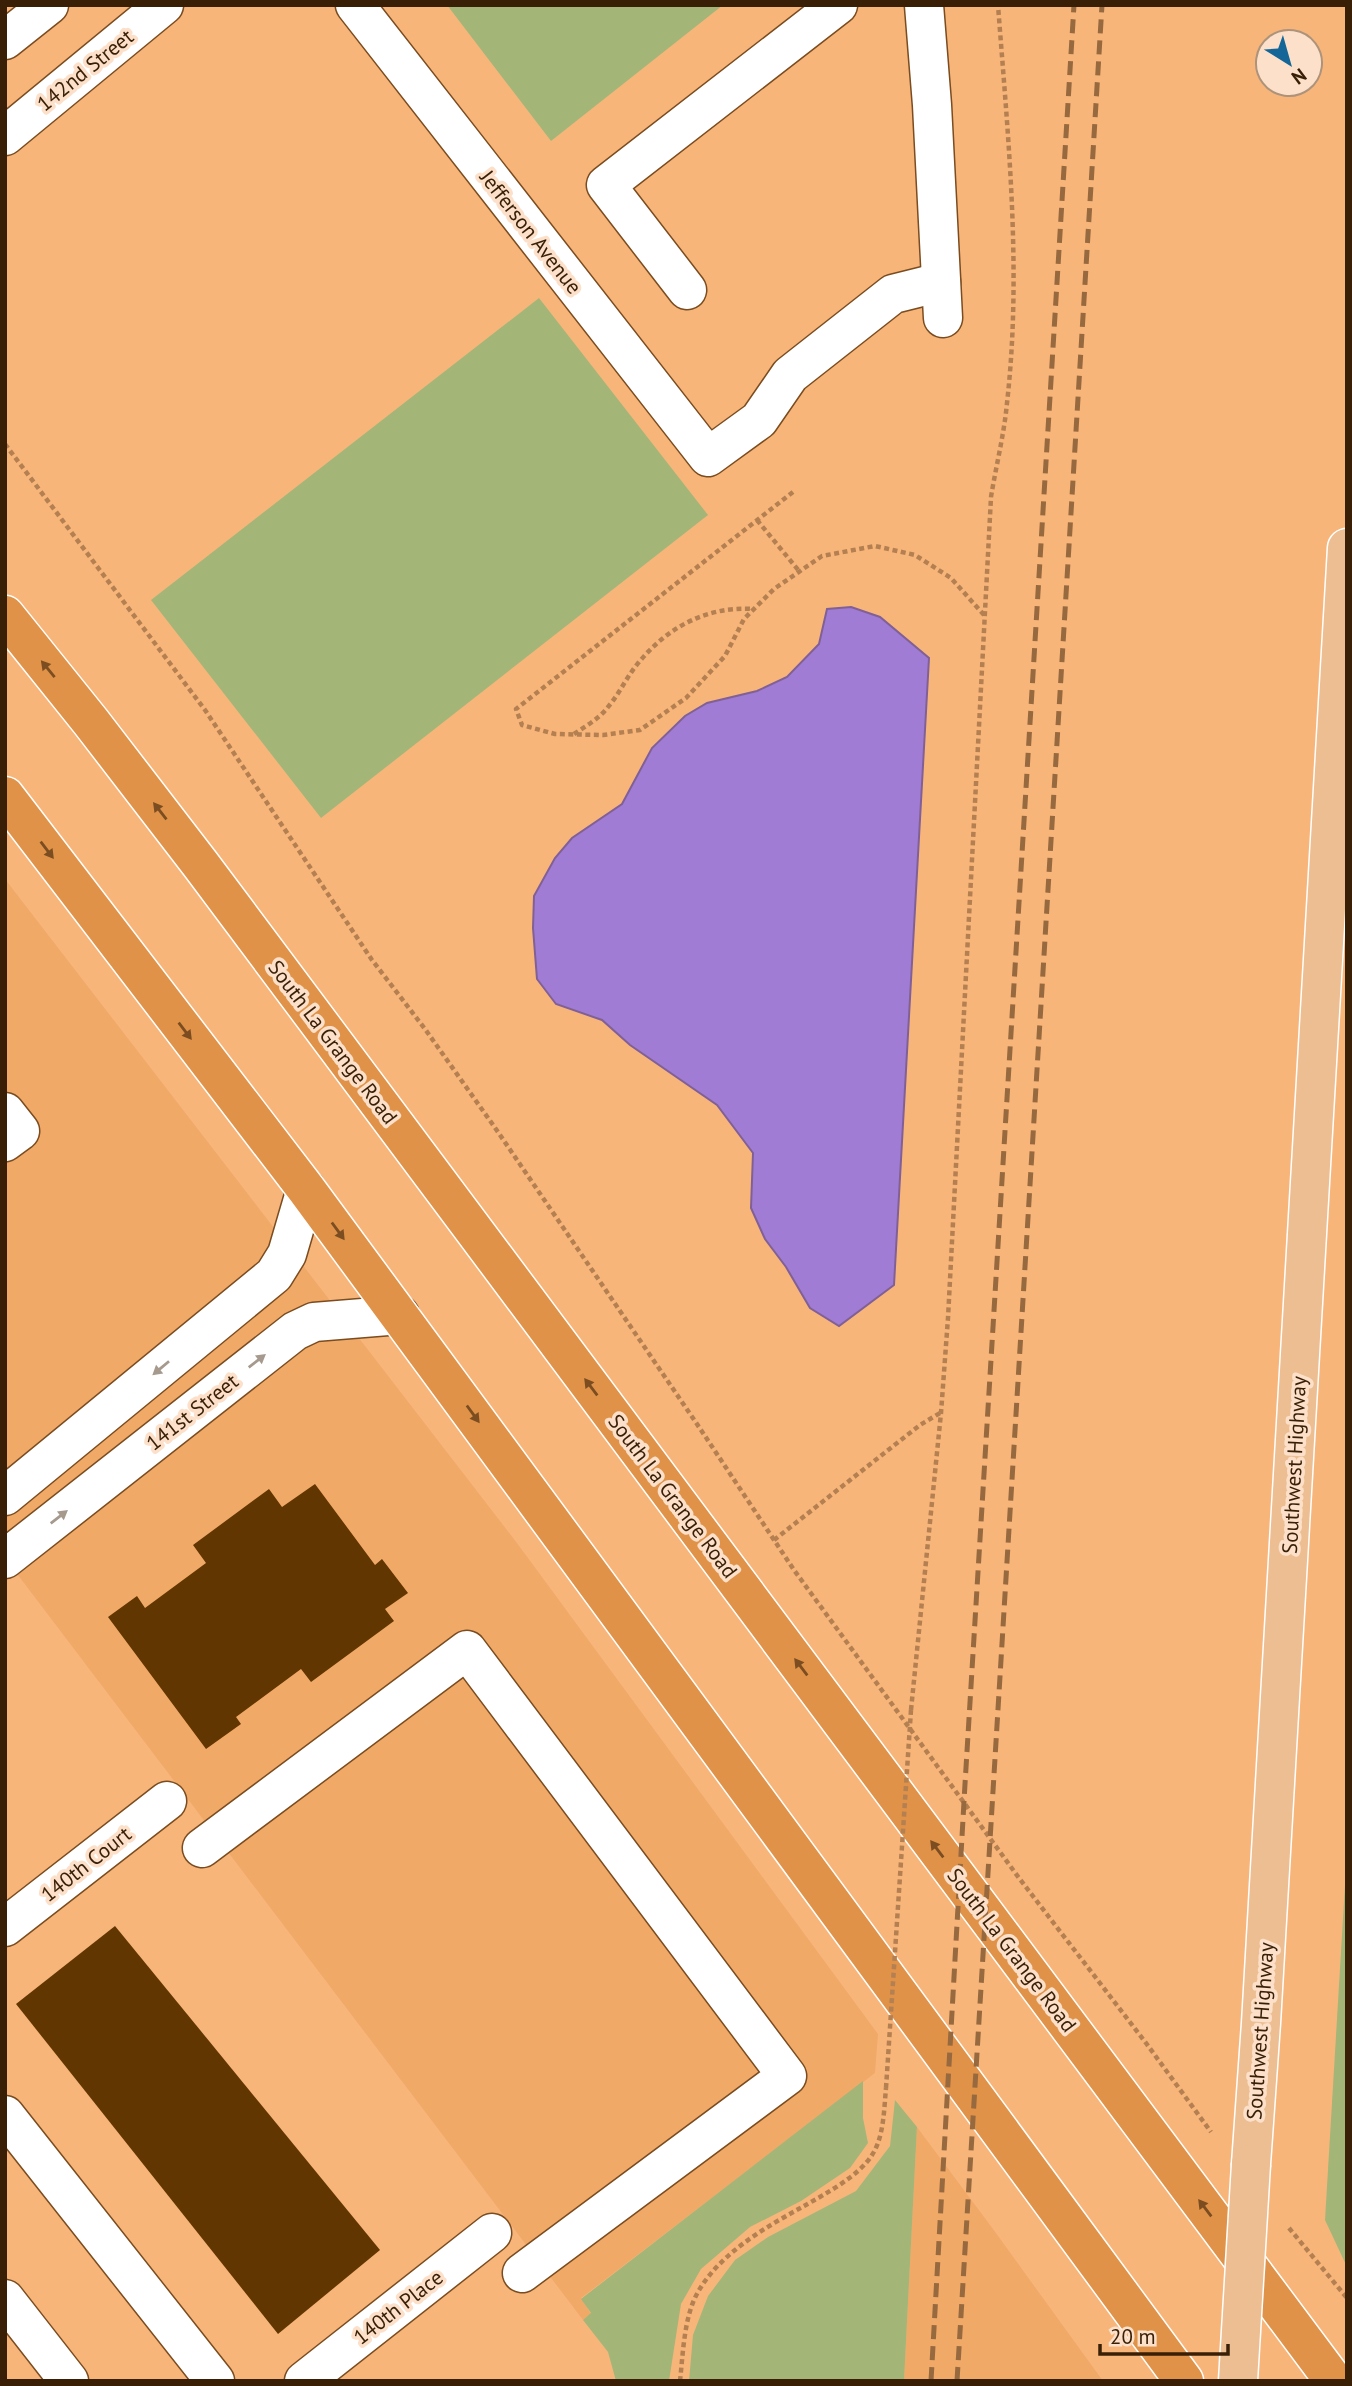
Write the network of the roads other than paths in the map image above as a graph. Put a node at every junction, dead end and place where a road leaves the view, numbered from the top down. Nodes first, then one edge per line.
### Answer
1 (50, 5) edge
2 (164, 5) edge
3 (355, 5) edge
4 (838, 5) edge
5 (924, 5) edge
6 (5, 40) edge
7 (5, 136) edge
8 (687, 290) dead end
9 (1347, 548) edge
10 (5, 615) edge
11 (5, 796) edge
12 (5, 1112) edge
13 (5, 1142) edge
14 (306, 1189) junction
15 (400, 1315) junction
16 (5, 1496) edge
17 (5, 1559) edge
18 (167, 1801) dead end
19 (202, 1848) dead end
20 (5, 1927) edge
21 (5, 2115) edge
22 (492, 2233) dead end
23 (522, 2273) dead end
24 (5, 2300) edge
25 (69, 2381) edge
26 (215, 2381) edge
27 (304, 2381) edge
28 (1184, 2381) edge
29 (1238, 2381) edge
30 (1334, 2381) edge

1 - 6 street
2 - 7 street, 142nd Street
3 - 5 street, Jefferson Avenue
4 - 8 street
9 - 29 main road, Southwest Highway, bridge
30 -> 10 highway, South La Grange Road
11 -> 14 highway
12 - 13 street
14 -> 15 highway
14 -> 16 street
17 -> 15 street, 141st Street
15 -> 28 highway
18 - 20 street, 140th Court
19 - 23 street
21 - 26 street
22 - 27 street, 140th Place
24 - 25 street

